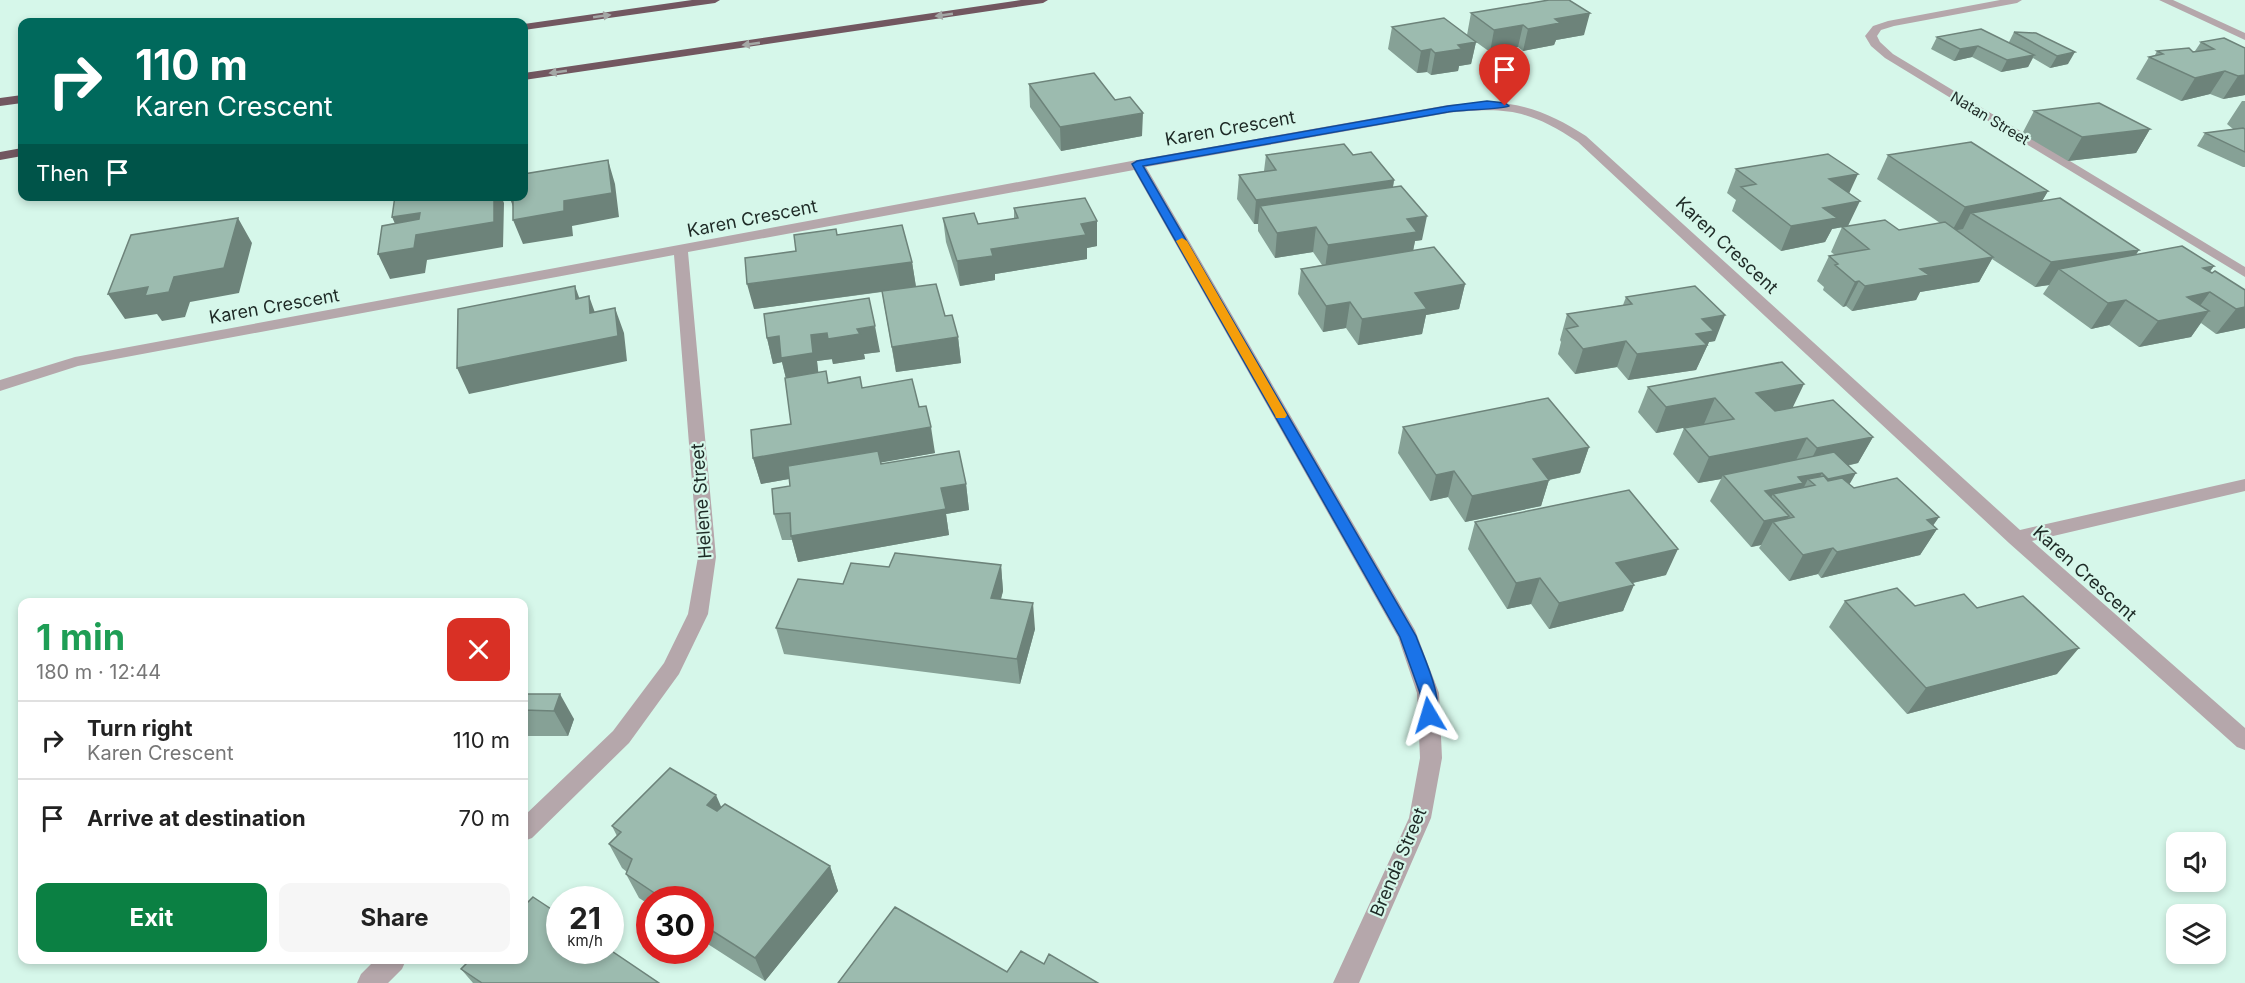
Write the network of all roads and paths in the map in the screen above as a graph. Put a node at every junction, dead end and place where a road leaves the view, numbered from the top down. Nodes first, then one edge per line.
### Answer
1 (715, 0) edge
2 (1043, 0) edge
3 (2017, 0) edge
4 (2164, 0) edge
5 (528, 26) edge
6 (2245, 38) edge
7 (528, 76) edge
8 (18, 100) edge
9 (0, 102) edge
10 (18, 153) edge
11 (0, 156) edge
12 (1137, 164) junction
13 (681, 251) junction
14 (2245, 273) edge
15 (0, 386) edge
16 (2245, 484) edge
17 (2016, 538) junction
18 (2245, 741) edge
19 (528, 827) edge
20 (389, 964) edge
21 (370, 983) edge
22 (1346, 983) edge

5 -> 1 highway
2 -> 7 highway
3 - 14 street, Natan Street
4 - 6 street
8 - 9 highway
10 - 11 highway
12 - 13 street, Karen Crescent
12 - 17 street, Karen Crescent
12 - 22 street, Brenda Street
13 - 15 street, Karen Crescent
13 - 19 street, Helene Street
16 - 17 street
17 - 18 street, Karen Crescent
20 - 21 street

